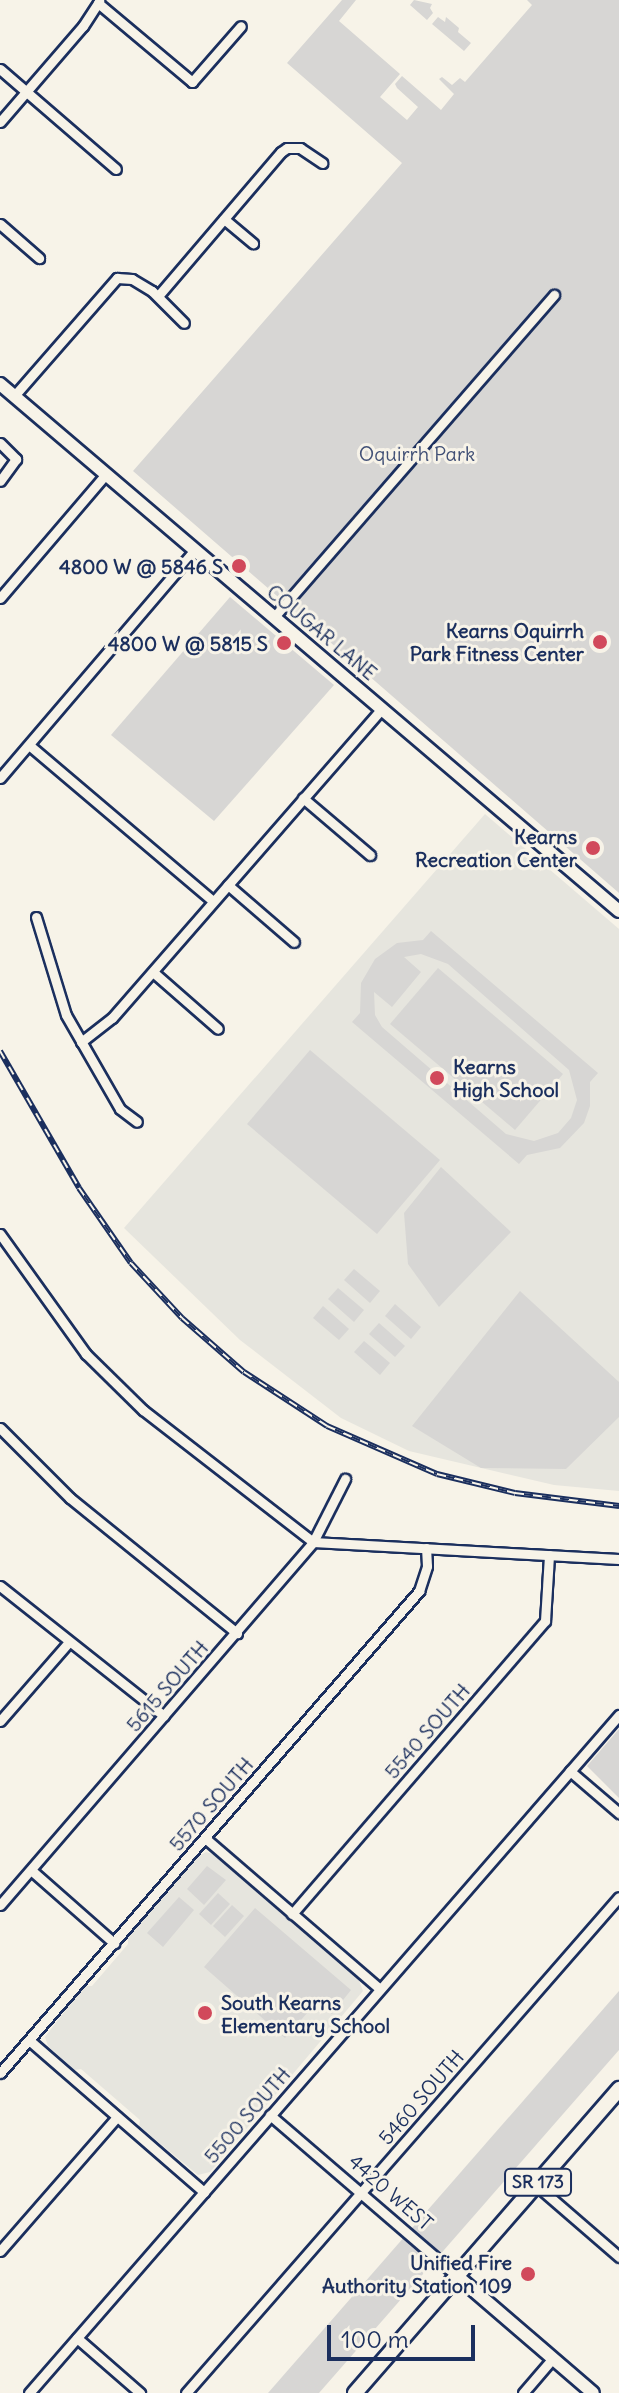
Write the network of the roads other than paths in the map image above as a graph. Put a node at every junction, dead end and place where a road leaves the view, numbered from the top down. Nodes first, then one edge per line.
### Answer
1 (99, 2) edge
2 (241, 26) dead end
3 (0, 69) edge
4 (26, 92) junction
5 (0, 122) edge
6 (322, 163) dead end
7 (116, 169) dead end
8 (224, 219) junction
9 (0, 224) edge
10 (253, 243) dead end
11 (39, 258) dead end
12 (554, 295) dead end
13 (158, 296) junction
14 (184, 323) dead end
15 (1, 385) edge
16 (14, 396) junction
17 (0, 443) edge
18 (106, 474) junction
19 (0, 481) edge
20 (195, 550) junction
21 (0, 598) edge
22 (274, 617) junction
23 (382, 709) junction
24 (29, 745) junction
25 (0, 778) edge
26 (303, 798) junction
27 (370, 855) dead end
28 (228, 885) junction
29 (213, 901) junction
30 (619, 911) edge
31 (36, 917) dead end
32 (294, 942) dead end
33 (153, 972) junction
34 (218, 1029) dead end
35 (81, 1042) junction
36 (137, 1122) dead end
37 (0, 1234) edge
38 (0, 1428) edge
39 (345, 1479) dead end
40 (313, 1542) junction
41 (426, 1548) junction
42 (549, 1555) junction
43 (619, 1559) edge
44 (0, 1586) edge
45 (237, 1633) junction
46 (69, 1642) junction
47 (619, 1715) edge
48 (164, 1716) junction
49 (0, 1721) edge
50 (570, 1771) junction
51 (619, 1813) edge
52 (205, 1838) junction
53 (31, 1870) junction
54 (619, 1897) edge
55 (0, 1905) edge
56 (292, 1914) junction
57 (114, 1943) junction
58 (380, 1989) junction
59 (29, 2040) junction
60 (0, 2073) edge
61 (619, 2089) edge
62 (270, 2115) junction
63 (117, 2117) junction
64 (536, 2185) junction
65 (204, 2192) junction
66 (362, 2193) junction
67 (0, 2251) edge
68 (619, 2257) edge
69 (457, 2276) junction
70 (77, 2338) junction
71 (553, 2358) junction
72 (29, 2393) edge
73 (140, 2393) edge
74 (186, 2393) edge
75 (355, 2393) edge
76 (523, 2393) edge
77 (593, 2393) edge

1 - 2 street
1 - 4 street
3 - 4 street
4 - 5 street
4 - 7 street
6 - 8 street
8 - 10 street
8 - 13 street
9 - 11 street
12 - 22 street
13 - 14 street
13 - 16 street
15 - 16 main road, COUGAR LANE
16 - 18 main road, COUGAR LANE
17 - 19 street
18 - 20 main road, COUGAR LANE
18 - 21 street
20 - 22 main road, COUGAR LANE
20 - 24 street
22 - 23 main road, COUGAR LANE
23 - 26 street
23 - 30 main road, COUGAR LANE
24 - 25 street
24 - 29 street
26 - 27 street
26 - 28 street
28 - 29 street
28 - 32 street
29 - 33 street
31 - 35 street
33 - 34 street
33 - 35 street
35 - 36 street
37 - 40 street
38 - 45 street
39 - 40 street, 5615 SOUTH
40 - 41 street
40 - 45 street, 5615 SOUTH
41 - 42 street
41 - 52 street, 5570 SOUTH
42 - 43 street
42 - 56 street, 5540 SOUTH
44 - 46 street
45 - 48 street, 5615 SOUTH
46 - 48 street
46 - 49 street
47 - 50 street, 5500 SOUTH
48 - 53 street, 5615 SOUTH
50 - 51 street
50 - 58 street, 5500 SOUTH
52 - 56 street
52 - 57 street, 5570 SOUTH
53 - 55 street, 5615 SOUTH
53 - 57 street
54 - 66 street, 5460 SOUTH
56 - 58 street
57 - 59 street, 5570 SOUTH
58 - 62 street, 5500 SOUTH
59 - 60 street, 5570 SOUTH
59 - 63 street
61 - 64 main road, SR 173
62 - 65 street, 5500 SOUTH
62 - 66 street, 4420 WEST
63 - 65 street
63 - 67 street
64 - 68 street
64 - 69 main road, SR 173
65 - 70 street, 5500 SOUTH
66 - 69 street, 4420 WEST
66 - 74 street, 5460 SOUTH
69 - 71 main road, 4420 WEST
69 - 75 main road, SR 173
70 - 72 street, 5500 SOUTH
70 - 73 street
71 - 76 street
71 - 77 main road, 4420 WEST

